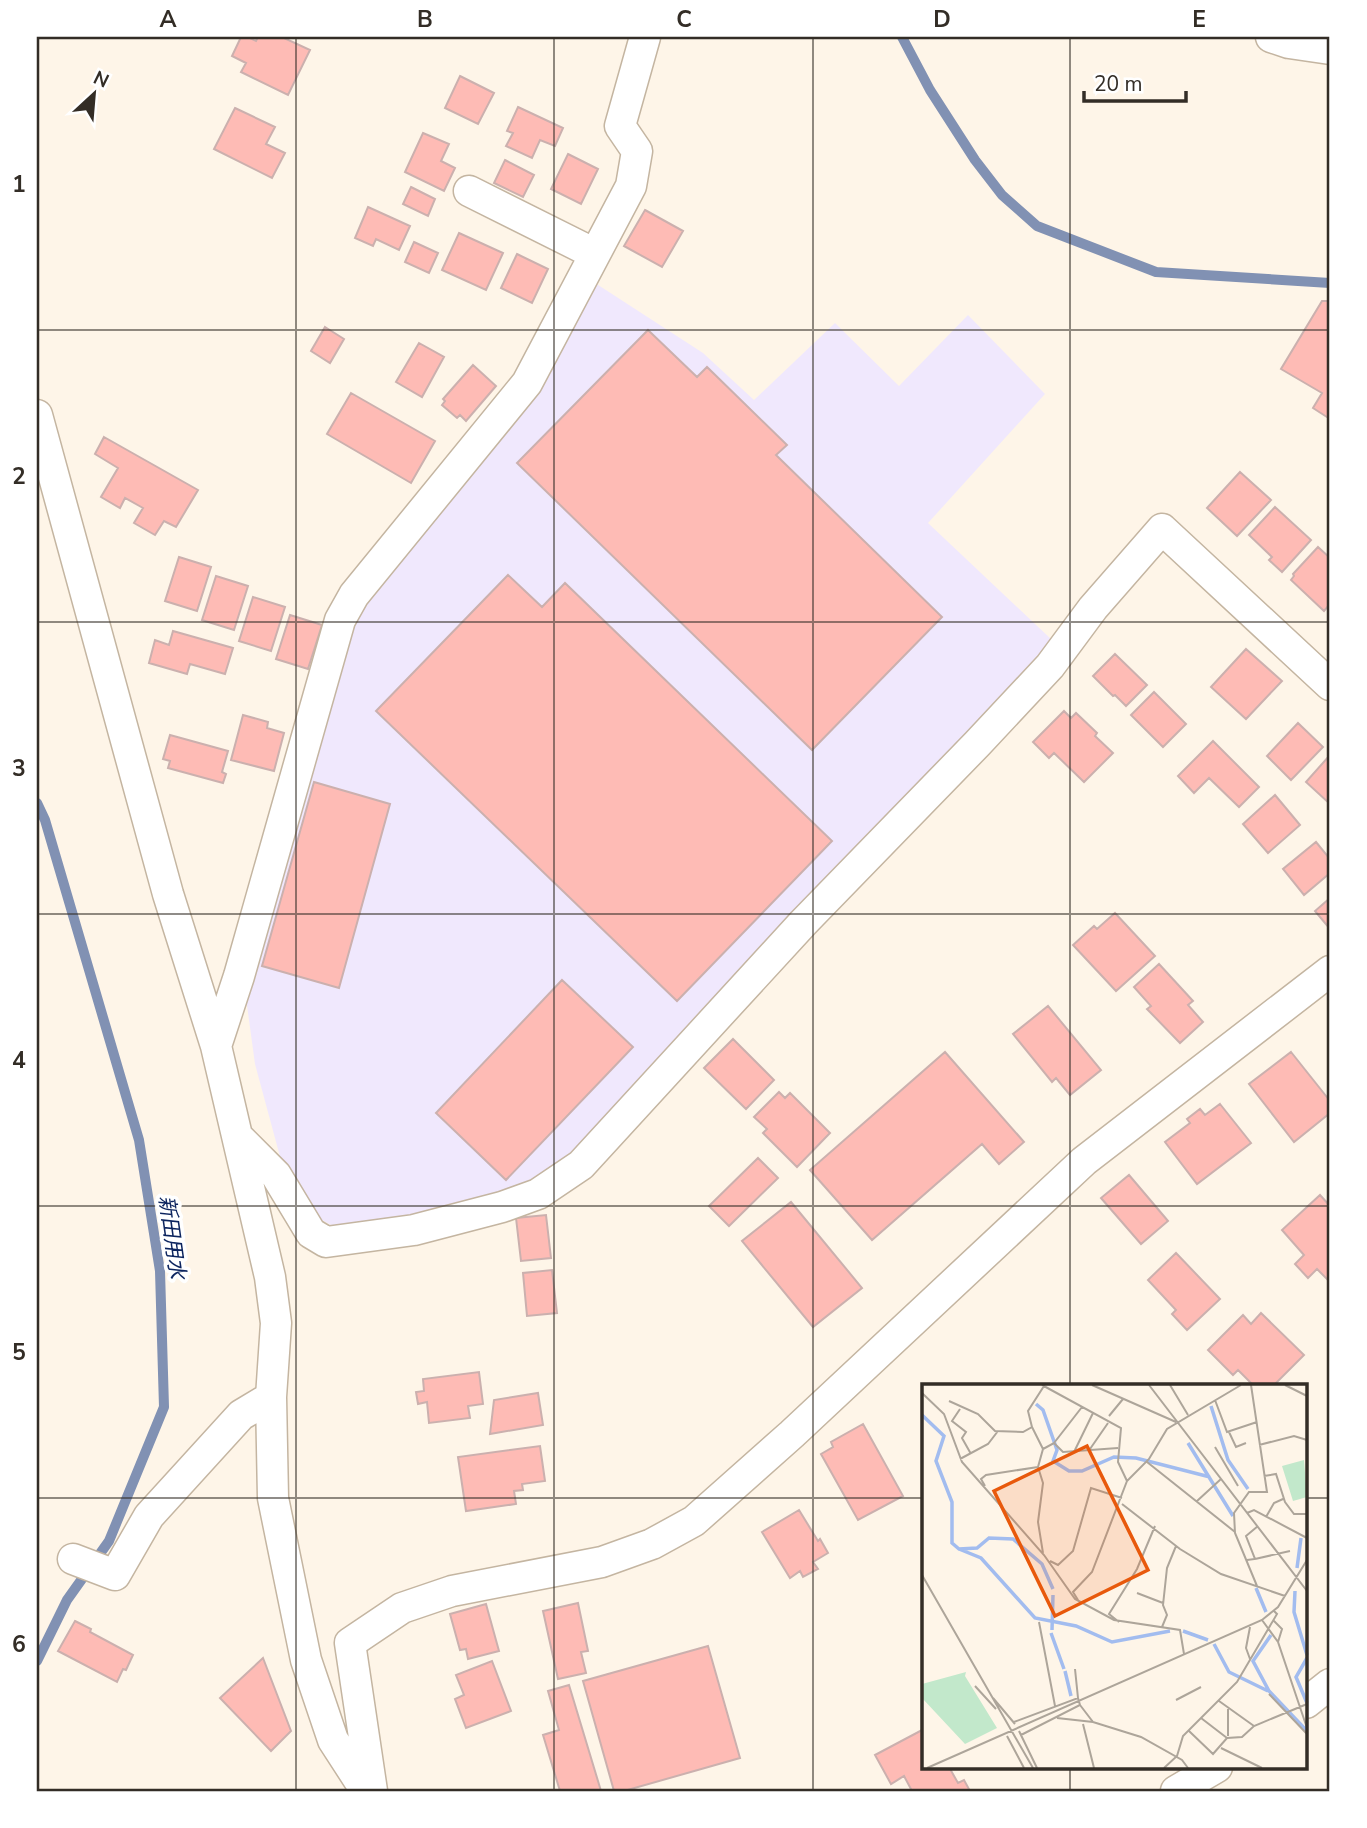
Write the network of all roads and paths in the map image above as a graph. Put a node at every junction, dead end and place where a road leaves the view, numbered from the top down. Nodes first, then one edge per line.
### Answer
1 (645, 37) edge
2 (1271, 37) edge
3 (1330, 49) edge
4 (468, 191) dead end
5 (595, 254) junction
6 (37, 415) edge
7 (1330, 685) edge
8 (1330, 971) edge
9 (216, 1046) junction
10 (237, 1137) junction
11 (271, 1397) junction
12 (73, 1559) dead end
13 (1330, 1684) edge
14 (1308, 1701) edge
15 (1214, 1769) edge
16 (366, 1791) edge
17 (372, 1791) edge
18 (1176, 1791) edge

1 - 5 street
2 - 3 street
4 - 5 street
5 - 9 street
6 - 9 street
7 - 10 street
8 - 17 street
9 - 10 street
10 - 11 street
11 - 12 street
11 - 16 street
13 - 14 street
15 - 18 street

